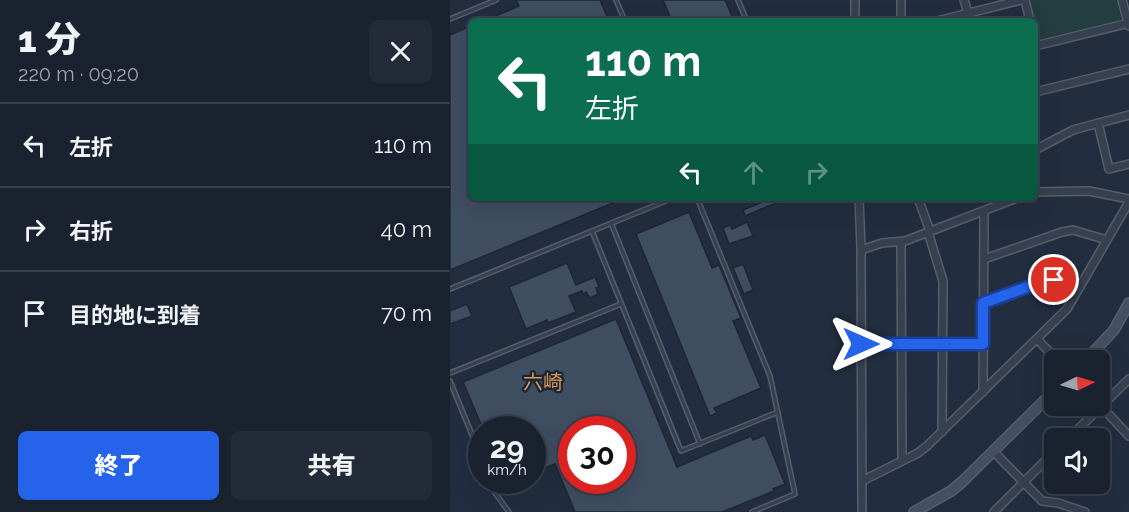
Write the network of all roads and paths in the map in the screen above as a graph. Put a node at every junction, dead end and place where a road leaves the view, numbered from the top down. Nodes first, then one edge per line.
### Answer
1 (496, 0) edge
2 (616, 0) edge
3 (738, 0) edge
4 (855, 0) edge
5 (901, 0) edge
6 (964, 0) edge
7 (1023, 0) edge
8 (1122, 0) edge
9 (1007, 2) edge
10 (968, 13) junction
11 (624, 18) edge
12 (746, 18) edge
13 (855, 18) edge
14 (901, 18) edge
15 (949, 18) edge
16 (1029, 18) edge
17 (450, 19) edge
18 (1129, 24) edge
19 (1038, 43) edge
20 (1129, 69) edge
21 (1038, 91) edge
22 (1129, 115) edge
23 (1098, 123) junction
24 (1038, 148) edge
25 (1129, 164) edge
26 (1038, 192) edge
27 (666, 201) edge
28 (698, 201) edge
29 (859, 201) edge
30 (919, 201) edge
31 (1010, 201) edge
32 (1129, 201) edge
33 (984, 212) junction
34 (611, 224) junction
35 (592, 231) junction
36 (929, 231) junction
37 (1107, 240) junction
38 (901, 242) junction
39 (861, 250) junction
40 (984, 260) junction
41 (1080, 287) junction
42 (450, 289) edge
43 (621, 303) junction
44 (983, 303) junction
45 (1129, 303) edge
46 (1126, 315) edge
47 (1037, 339) junction
48 (861, 344) junction
49 (902, 344) junction
50 (942, 344) junction
51 (983, 344) junction
52 (1047, 350) edge
53 (1095, 350) edge
54 (450, 373) edge
55 (1129, 379) edge
56 (450, 381) edge
57 (983, 392) junction
58 (1110, 397) edge
59 (1044, 401) edge
60 (778, 412) junction
61 (1090, 416) edge
62 (1110, 416) edge
63 (468, 425) edge
64 (1079, 428) edge
65 (942, 432) junction
66 (1129, 436) edge
67 (700, 444) junction
68 (993, 452) junction
69 (902, 461) junction
70 (1044, 462) edge
71 (861, 481) junction
72 (1024, 483) junction
73 (496, 494) edge
74 (1081, 511) edge
75 (509, 512) edge
76 (752, 512) edge
77 (862, 512) edge
78 (914, 512) edge
79 (994, 512) edge

1 - 17 lane
2 - 11 lane
3 - 12 lane
4 - 13 street
5 - 14 street
6 - 10 street
7 - 9 street
7 - 16 street
8 - 18 street
9 - 10 street
10 - 15 street
18 - 19 street
20 - 21 street
22 - 23 street
23 - 24 street
23 - 25 street
26 - 32 street
27 - 34 lane
28 - 60 lane
29 - 39 street
30 - 36 street
31 - 33 street
32 - 37 street
33 - 36 street
33 - 40 street
34 - 35 lane
34 - 67 lane
35 - 42 lane
35 - 43 lane
36 - 38 street
36 - 50 street
37 - 40 street
37 - 41 street
38 - 39 street
38 - 49 street
39 - 48 street
40 - 44 street
41 - 44 street
41 - 47 street
43 - 54 lane
43 - 67 lane
44 - 51 street
45 - 46 street
46 - 53 street
47 - 52 street
47 - 57 street
48 - 49 street
48 - 71 street
49 - 50 street
49 - 69 street
50 - 51 street
50 - 65 street
51 - 57 street
55 - 58 street
56 - 63 lane
57 - 65 street
59 - 68 street
60 - 67 lane
60 - 76 lane
61 - 64 street
62 - 66 street
65 - 69 street
68 - 72 street
68 - 78 street
69 - 71 street
70 - 72 street
71 - 77 street
72 - 74 street
72 - 79 street
73 - 75 lane

